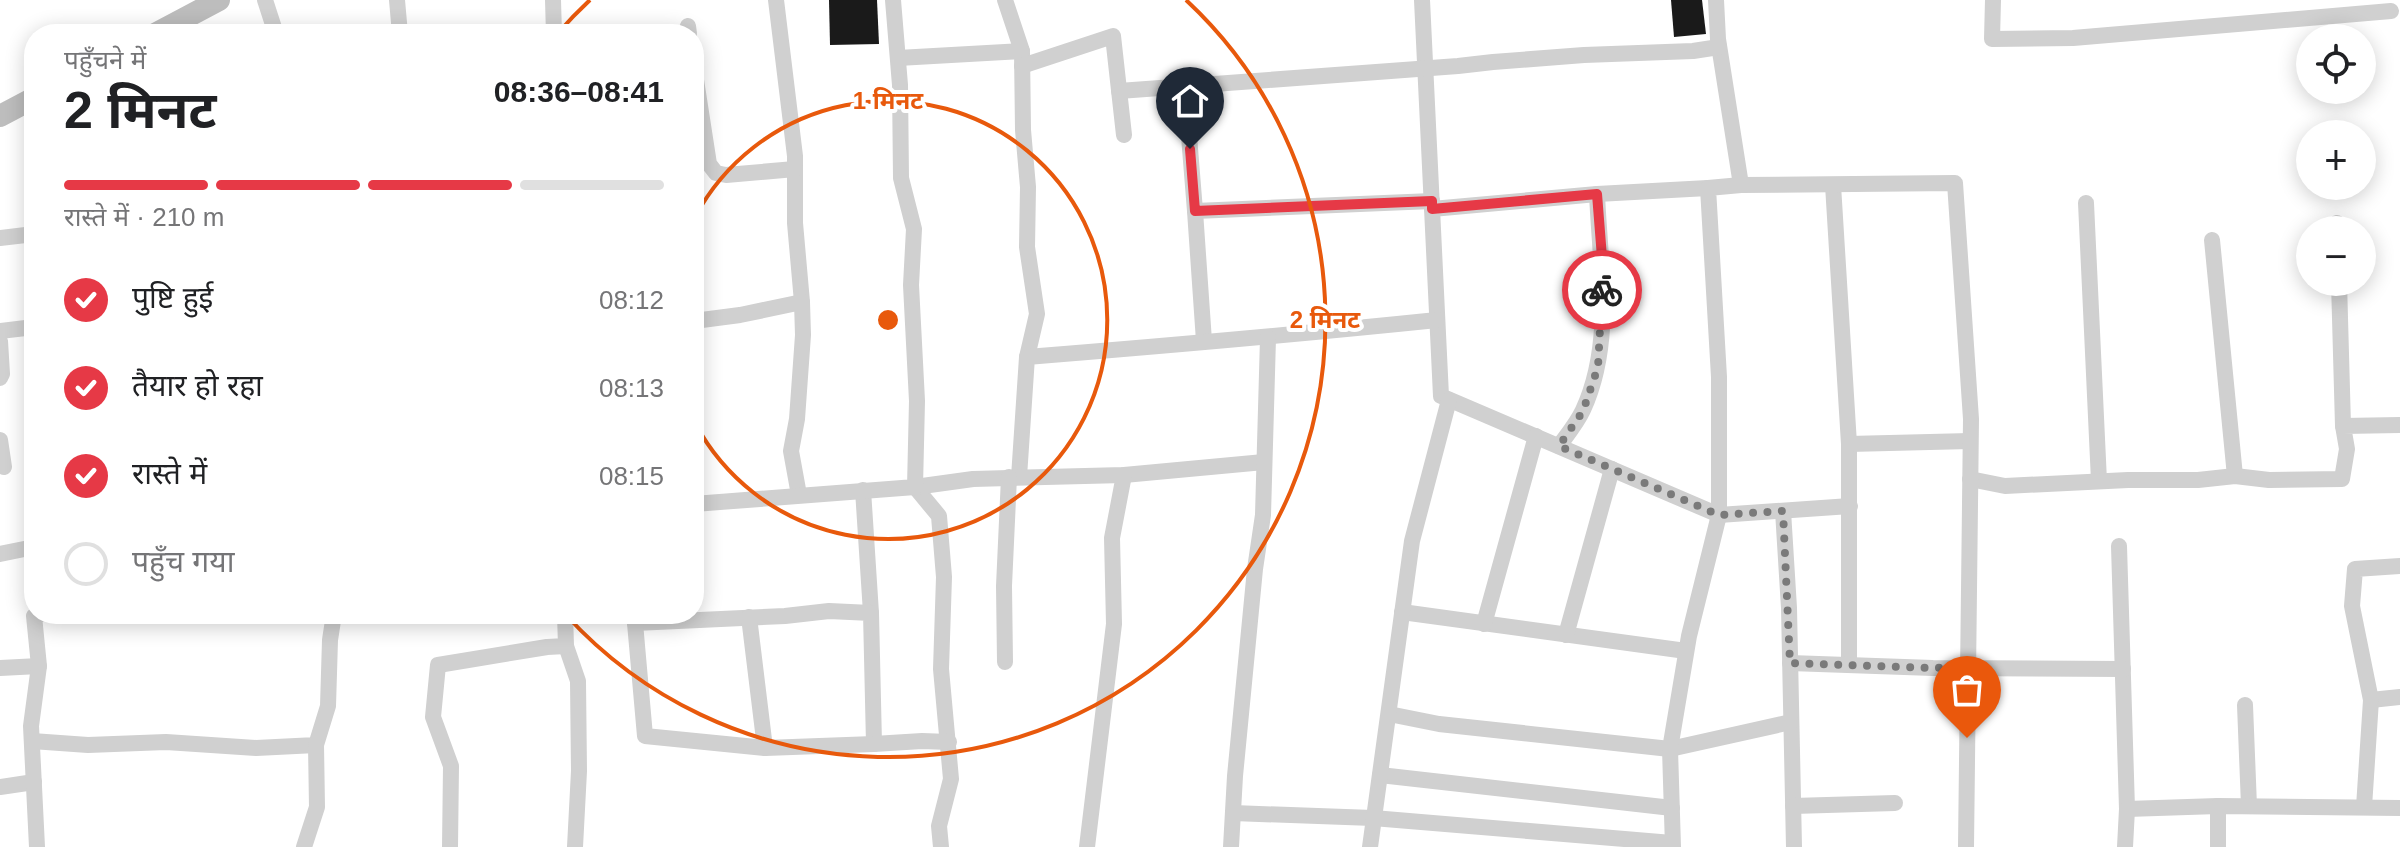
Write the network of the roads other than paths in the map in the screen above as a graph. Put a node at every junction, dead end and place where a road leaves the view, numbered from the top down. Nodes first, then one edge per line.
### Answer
1 (219, 0) edge
2 (265, 0) edge
3 (397, 0) edge
4 (553, 0) edge
5 (776, 0) edge
6 (893, 0) edge
7 (1005, 0) edge
8 (1422, 0) edge
9 (1716, 0) edge
10 (1993, 0) edge
11 (2394, 9) edge
12 (174, 24) edge
13 (273, 24) edge
14 (399, 24) edge
15 (554, 24) edge
16 (1719, 47) junction
17 (898, 58) junction
18 (1022, 58) junction
19 (1426, 68) junction
20 (1185, 86) junction
21 (1119, 91) junction
22 (24, 103) edge
23 (0, 116) edge
24 (704, 132) edge
25 (1124, 135) dead end
26 (795, 169) junction
27 (1741, 185) junction
28 (1833, 185) junction
29 (1708, 188) junction
30 (1597, 194) junction
31 (2086, 203) dead end
32 (1432, 205) junction
33 (1195, 211) junction
34 (24, 235) edge
35 (0, 238) edge
36 (2212, 240) dead end
37 (2339, 296) edge
38 (802, 302) junction
39 (704, 320) edge
40 (1437, 320) junction
41 (24, 328) edge
42 (0, 331) edge
43 (1268, 338) junction
44 (0, 341) edge
45 (1204, 341) junction
46 (1027, 357) junction
47 (0, 378) edge
48 (1449, 400) junction
49 (2400, 425) edge
50 (2343, 426) junction
51 (1536, 436) junction
52 (0, 440) edge
53 (1970, 441) junction
54 (1849, 444) junction
55 (1559, 446) junction
56 (1264, 462) junction
57 (4, 467) dead end
58 (1612, 469) junction
59 (1124, 475) junction
60 (2235, 476) junction
61 (1014, 477) junction
62 (1970, 479) junction
63 (2099, 481) junction
64 (915, 487) junction
65 (863, 490) junction
66 (799, 495) junction
67 (704, 503) edge
68 (1850, 506) junction
69 (1783, 511) junction
70 (1719, 515) junction
71 (2119, 546) dead end
72 (24, 549) edge
73 (0, 554) edge
74 (2400, 566) edge
75 (1402, 612) junction
76 (871, 613) junction
77 (749, 617) junction
78 (704, 618) edge
79 (35, 624) edge
80 (332, 624) edge
81 (565, 624) edge
82 (635, 624) edge
83 (1484, 624) junction
84 (1566, 635) junction
85 (566, 646) junction
86 (1686, 651) junction
87 (1005, 662) dead end
88 (1790, 663) junction
89 (1849, 665) junction
90 (39, 666) junction
91 (1967, 667) junction
92 (0, 668) edge
93 (2123, 669) junction
94 (2400, 697) edge
95 (2371, 700) junction
96 (2245, 705) dead end
97 (1389, 714) junction
98 (1791, 722) junction
99 (32, 741) junction
100 (949, 742) junction
101 (874, 744) junction
102 (316, 745) junction
103 (765, 748) junction
104 (1670, 749) junction
105 (1380, 775) junction
106 (34, 782) junction
107 (0, 787) edge
108 (1895, 803) dead end
109 (1793, 806) junction
110 (2218, 806) junction
111 (2249, 806) junction
112 (2364, 807) junction
113 (1672, 808) junction
114 (2400, 808) edge
115 (2127, 809) junction
116 (1233, 813) junction
117 (1373, 818) junction
118 (1545, 840) edge
119 (1672, 845) edge
120 (37, 847) edge
121 (304, 847) edge
122 (450, 847) edge
123 (575, 847) edge
124 (941, 847) edge
125 (1087, 847) edge
126 (1231, 847) edge
127 (1370, 847) edge
128 (1794, 847) edge
129 (1966, 847) edge
130 (2125, 847) edge
131 (2218, 847) edge

1 - 12 street
2 - 13 street
3 - 14 street
4 - 15 street
5 - 26 street
6 - 17 street
7 - 18 street
8 - 19 street
9 - 16 street
10 - 11 street
16 - 19 street
16 - 27 street
17 - 18 street
17 - 64 street
18 - 21 street
18 - 46 street
19 - 20 street
19 - 32 street
20 - 21 street
20 - 33 street
21 - 25 street
22 - 23 street
24 - 26 street
26 - 38 street
27 - 28 street
27 - 29 street
28 - 53 street
28 - 54 street
29 - 30 street
29 - 70 street
30 - 32 street
30 - 55 street
31 - 63 street
32 - 33 street
32 - 40 street
33 - 45 street
34 - 35 street
36 - 60 street
37 - 50 street
38 - 39 street
38 - 66 street
40 - 43 street
40 - 48 street
41 - 42 street
43 - 45 street
43 - 56 street
44 - 47 street
45 - 46 street
46 - 61 street
48 - 51 street
48 - 75 street
49 - 50 street
50 - 60 street
51 - 55 street
51 - 83 street
52 - 57 street
53 - 54 street
53 - 62 street
54 - 68 street
55 - 58 street
56 - 59 street
56 - 116 street
58 - 70 street
58 - 84 street
59 - 61 street
59 - 125 street
60 - 63 street
61 - 64 street
61 - 87 street
62 - 63 street
62 - 91 street
64 - 65 street
64 - 100 street
65 - 66 street
65 - 76 street
66 - 67 street
68 - 69 street
68 - 89 street
69 - 70 street
69 - 88 street
70 - 86 street
71 - 93 street
72 - 73 street
74 - 95 street
75 - 83 street
75 - 97 street
76 - 77 street
76 - 101 street
77 - 78 street
77 - 103 street
79 - 90 street
80 - 102 street
81 - 85 street
82 - 103 street
83 - 84 street
84 - 86 street
85 - 122 street
85 - 123 street
86 - 104 street
88 - 89 street
88 - 98 street
89 - 91 street
90 - 92 street
90 - 99 street
91 - 93 street
91 - 129 street
93 - 115 street
94 - 95 street
95 - 112 street
96 - 111 street
97 - 104 street
97 - 105 street
98 - 104 street
98 - 109 street
99 - 102 street
99 - 106 street
100 - 101 street
100 - 124 street
101 - 103 street
102 - 121 street
104 - 113 street
105 - 113 street
105 - 117 street
106 - 107 street
106 - 120 street
108 - 109 street
109 - 128 street
110 - 111 street
110 - 115 street
110 - 131 street
111 - 112 street
112 - 114 street
113 - 119 street
115 - 130 street
116 - 117 street
116 - 126 street
117 - 118 street
117 - 127 street
118 - 119 street

